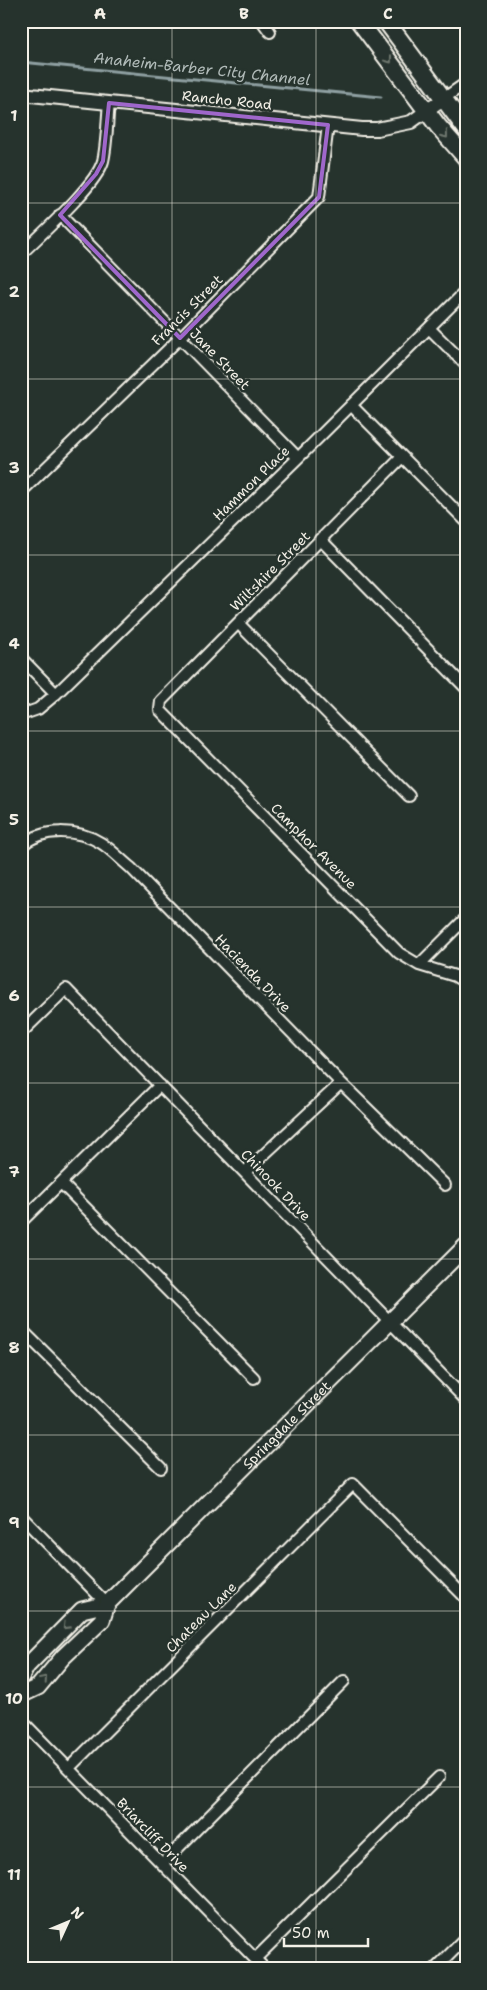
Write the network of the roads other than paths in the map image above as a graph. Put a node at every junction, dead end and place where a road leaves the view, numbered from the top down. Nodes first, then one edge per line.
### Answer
1 (262, 21) edge
2 (359, 21) edge
3 (386, 21) edge
4 (270, 32) dead end
5 (466, 83) edge
6 (21, 94) edge
7 (443, 99) junction
8 (108, 103) junction
9 (427, 111) junction
10 (328, 125) junction
11 (466, 129) edge
12 (466, 158) edge
13 (60, 215) junction
14 (21, 254) edge
15 (466, 291) edge
16 (430, 328) junction
17 (180, 338) junction
18 (466, 365) edge
19 (351, 405) junction
20 (402, 457) junction
21 (298, 458) junction
22 (21, 492) edge
23 (466, 521) edge
24 (320, 539) junction
25 (238, 623) junction
26 (21, 658) edge
27 (466, 688) edge
28 (56, 694) junction
29 (159, 706) joint
30 (21, 715) edge
31 (409, 796) dead end
32 (21, 846) edge
33 (466, 918) edge
34 (419, 965) junction
35 (466, 982) edge
36 (21, 1033) edge
37 (341, 1083) junction
38 (160, 1085) junction
39 (245, 1172) junction
40 (61, 1183) junction
41 (444, 1185) dead end
42 (21, 1222) edge
43 (466, 1246) edge
44 (390, 1321) junction
45 (21, 1329) edge
46 (254, 1378) dead end
47 (466, 1400) edge
48 (161, 1468) dead end
49 (21, 1516) edge
50 (466, 1598) edge
51 (108, 1604) junction
52 (21, 1677) edge
53 (344, 1681) dead end
54 (21, 1695) edge
55 (21, 1720) edge
56 (69, 1768) junction
57 (439, 1777) dead end
58 (162, 1864) junction
59 (466, 1938) edge
60 (255, 1959) junction
61 (21, 1964) edge
62 (26, 1969) edge
63 (265, 1969) edge
64 (435, 1969) edge

1 - 4 street
2 -> 9 main road
3 - 7 main road
5 - 7 street
6 - 8 street, Rancho Road
7 - 9 street
7 - 11 main road
8 - 10 street, Rancho Road
8 - 13 street
9 - 10 street, Rancho Road
9 -> 12 main road
10 - 17 street, Francis Street
13 - 14 street
13 - 17 street, Jane Street
15 - 16 street, Hammon Place
16 - 18 street
16 - 19 street, Hammon Place
17 - 21 street, Jane Street
17 - 22 street, Francis Street
19 - 20 street
19 - 21 street, Hammon Place
20 - 23 street
20 - 24 street, Wiltshire Street
21 - 28 street, Hammon Place
24 - 25 street, Wiltshire Street
24 - 27 street
25 - 29 street, Wiltshire Street
25 - 31 street
26 - 28 street
28 - 30 street, Hammon Place
29 - 34 street, Camphor Avenue
32 - 37 street, Hacienda Drive
33 - 34 street
34 - 35 street, Camphor Avenue
36 - 38 street, Chinook Drive
37 - 39 street
37 - 41 street, Hacienda Drive
38 - 39 street, Chinook Drive
38 - 40 street
39 - 44 street, Chinook Drive
40 - 42 street
40 - 46 street
43 - 44 main road, Springdale Street
44 - 47 street, Chinook Drive
44 - 51 main road, Springdale Street
45 - 48 street
49 - 51 street
50 - 56 street, Chateau Lane
51 -> 52 main road
54 -> 51 main road, Springdale Street
53 - 58 street
55 - 56 street, Briarcliff Drive
56 - 58 street, Briarcliff Drive
57 - 60 street
58 - 60 street, Briarcliff Drive
59 - 64 street
60 - 63 street, Briarcliff Drive
61 - 62 street

